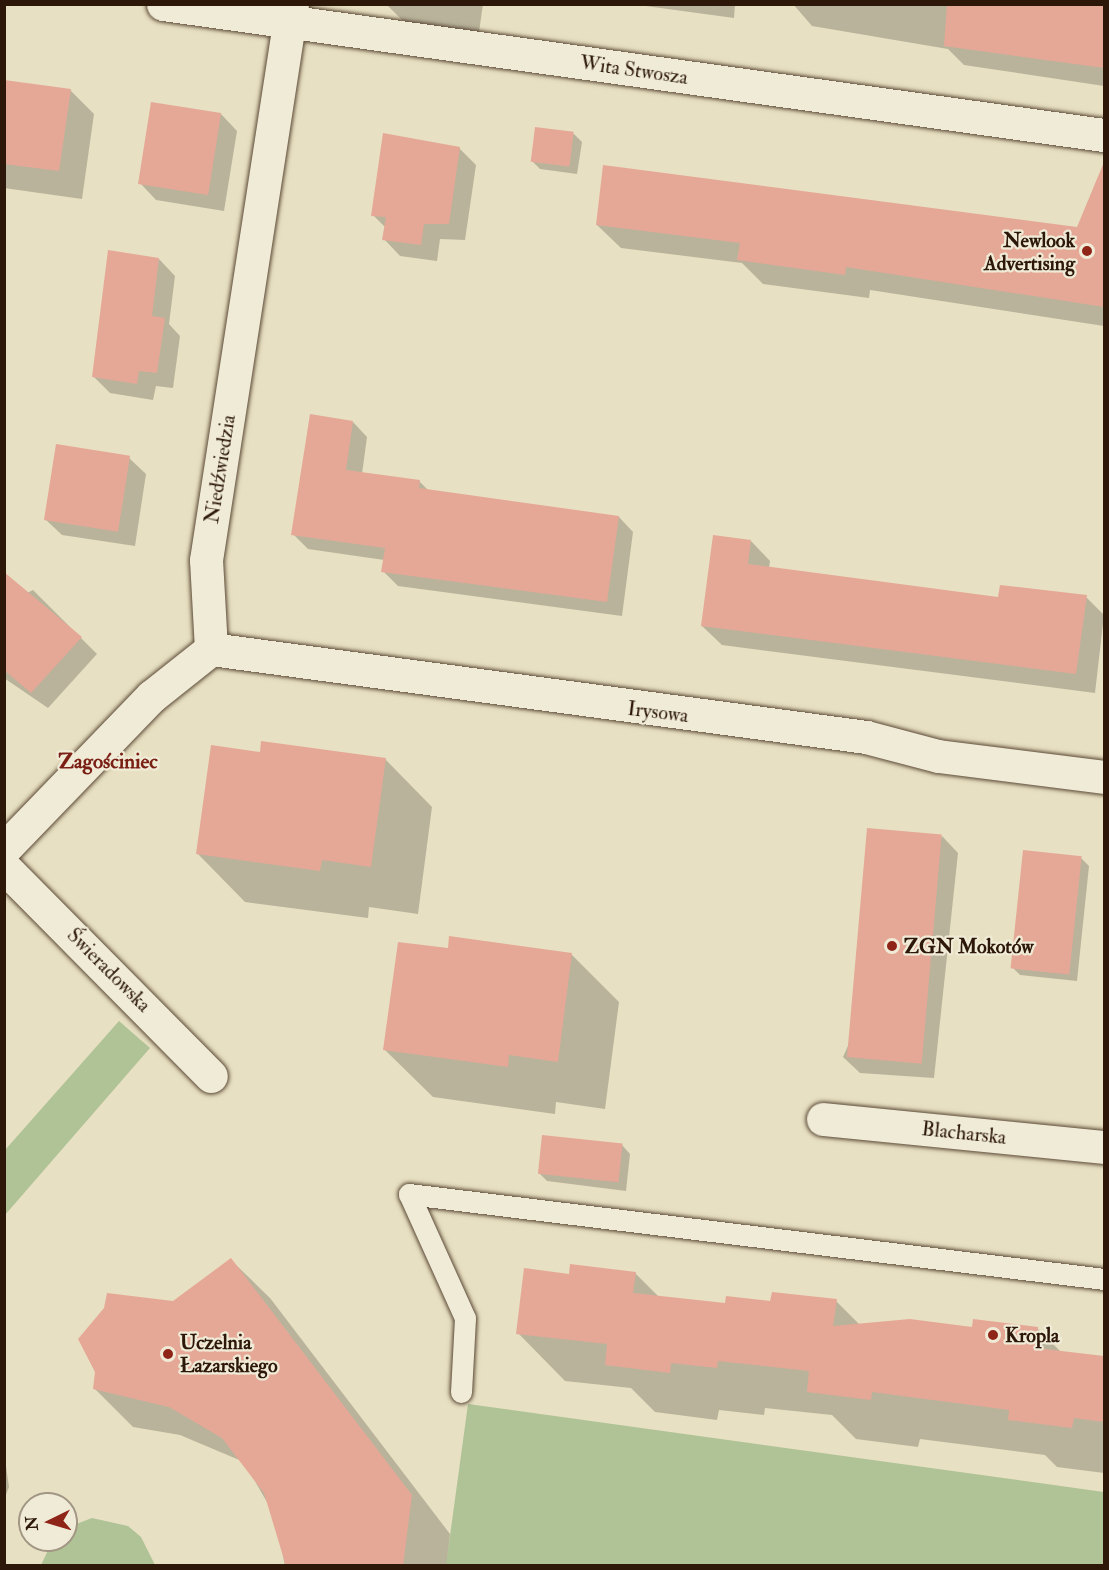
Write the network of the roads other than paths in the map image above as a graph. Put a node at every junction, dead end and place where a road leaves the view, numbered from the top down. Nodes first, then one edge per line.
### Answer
1 (163, 4) edge
2 (290, 12) edge
3 (1104, 135) edge
4 (211, 649) junction
5 (1104, 777) edge
6 (4, 849) edge
7 (4, 867) edge
8 (211, 1076) dead end
9 (823, 1119) dead end
10 (1104, 1147) edge
11 (1104, 1279) edge
12 (461, 1392) dead end

1 - 2 street, Wita Stwosza
2 - 3 street, Wita Stwosza
2 - 4 street, Niedźwiedzia
4 - 5 street, Irysowa
4 - 6 street
7 - 8 street, Świeradowska
9 - 10 street, Blacharska
11 - 12 lane

